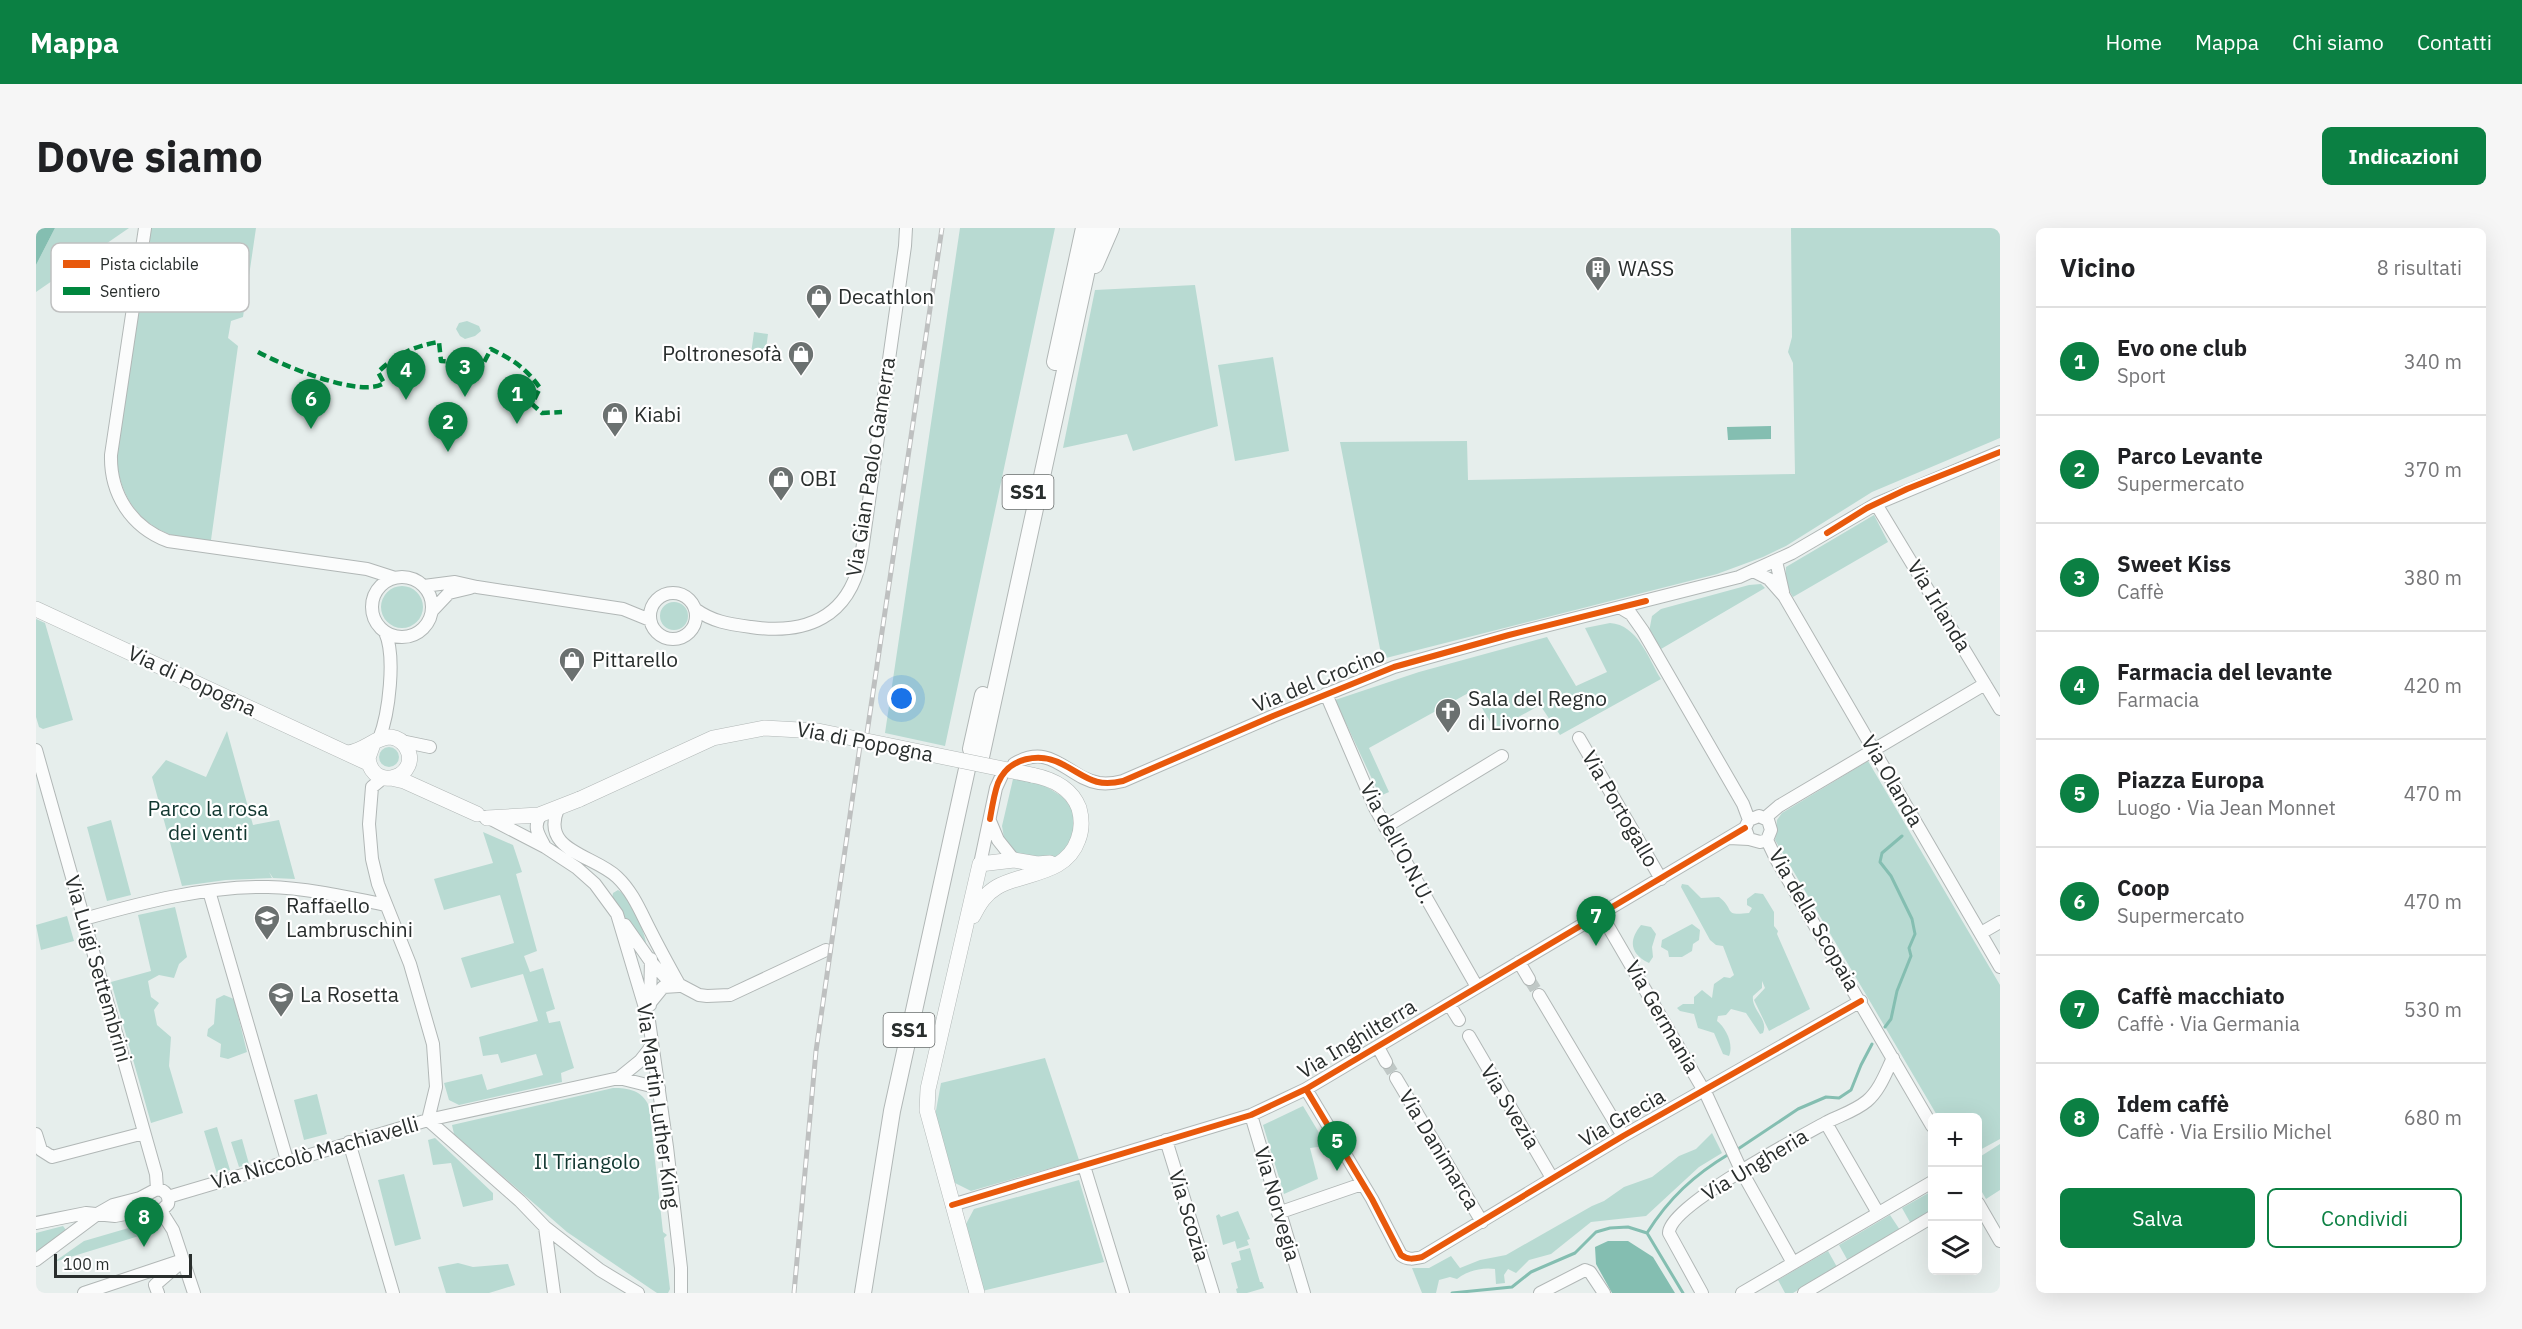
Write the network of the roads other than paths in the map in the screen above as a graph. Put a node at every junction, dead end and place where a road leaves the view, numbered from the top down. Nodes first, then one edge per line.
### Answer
1 (145, 228) edge
2 (1084, 228) edge
3 (1096, 228) edge
4 (1111, 228) edge
5 (904, 231) edge
6 (143, 243) edge
7 (1082, 293) junction
8 (132, 312) edge
9 (2000, 452) edge
10 (1876, 504) junction
11 (1776, 561) junction
12 (351, 568) junction
13 (1753, 571) junction
14 (395, 578) junction
15 (424, 586) junction
16 (477, 587) junction
17 (374, 595) junction
18 (1784, 596) junction
19 (1646, 601) junction
20 (653, 603) junction
21 (1621, 608) junction
22 (36, 609) edge
23 (623, 609) junction
24 (695, 609) junction
25 (432, 611) junction
26 (650, 620) junction
27 (720, 623) junction
28 (1643, 631) junction
29 (385, 632) junction
30 (690, 632) junction
31 (412, 636) junction
32 (392, 665) junction
33 (1985, 684) junction
34 (1326, 694) junction
35 (387, 703) junction
36 (2000, 709) edge
37 (1579, 738) dead end
38 (399, 740) junction
39 (376, 741) junction
40 (36, 750) edge
41 (1875, 751) junction
42 (348, 753) junction
43 (1502, 756) dead end
44 (368, 763) junction
45 (408, 763) junction
46 (974, 763) junction
47 (1014, 764) dead end
48 (1002, 776) dead end
49 (387, 778) junction
50 (423, 789) junction
51 (558, 809) junction
52 (542, 815) junction
53 (482, 816) junction
54 (990, 819) junction
55 (1385, 827) junction
56 (1758, 828) junction
57 (545, 847) junction
58 (1014, 860) junction
59 (1065, 860) junction
60 (980, 864) junction
61 (1661, 879) junction
62 (1008, 882) junction
63 (209, 891) junction
64 (386, 905) junction
65 (617, 914) junction
66 (1601, 914) junction
67 (84, 919) junction
68 (2000, 922) edge
69 (965, 932) junction
70 (651, 933) junction
71 (1980, 933) junction
72 (826, 950) dead end
73 (1519, 962) junction
74 (651, 963) junction
75 (2000, 967) edge
76 (1529, 979) tunnel mouth
77 (680, 986) junction
78 (1477, 987) junction
79 (1539, 995) tunnel mouth
80 (1861, 1001) junction
81 (650, 1003) junction
82 (1449, 1004) junction
83 (1459, 1020) dead end
84 (649, 1021) junction
85 (1468, 1036) dead end
86 (651, 1047) junction
87 (1378, 1047) junction
88 (1893, 1058) junction
89 (1386, 1062) tunnel mouth
90 (619, 1078) junction
91 (1396, 1078) tunnel mouth
92 (659, 1088) junction
93 (1306, 1089) junction
94 (1704, 1090) junction
95 (1251, 1115) junction
96 (1928, 1119) edge
97 (428, 1120) junction
98 (1826, 1123) junction
99 (144, 1133) junction
100 (36, 1134) edge
101 (1623, 1136) junction
102 (1166, 1140) junction
103 (349, 1142) junction
104 (287, 1160) junction
105 (1084, 1166) junction
106 (1740, 1168) junction
107 (1552, 1178) junction
108 (1362, 1184) junction
109 (1928, 1184) edge
110 (153, 1191) junction
111 (168, 1197) junction
112 (952, 1204) junction
113 (527, 1209) junction
114 (156, 1210) junction
115 (1982, 1211) edge
116 (99, 1213) junction
117 (1278, 1213) junction
118 (1878, 1213) junction
119 (1928, 1219) edge
120 (1482, 1222) junction
121 (36, 1223) edge
122 (545, 1227) junction
123 (2000, 1241) edge
124 (574, 1250) junction
125 (36, 1260) edge
126 (183, 1260) junction
127 (549, 1262) junction
128 (1793, 1263) junction
129 (84, 1293) edge
130 (158, 1293) edge
131 (194, 1293) edge
132 (393, 1293) edge
133 (554, 1293) edge
134 (638, 1293) edge
135 (681, 1293) edge
136 (863, 1293) edge
137 (874, 1293) edge
138 (977, 1293) edge
139 (1123, 1293) edge
140 (1213, 1293) edge
141 (1304, 1293) edge
142 (1540, 1293) edge
143 (1604, 1293) edge
144 (1702, 1293) edge
145 (1742, 1293) edge
146 (1803, 1293) edge

1 - 6 street
2 - 46 highway, SS1
3 - 7 highway, SS1
4 - 7 highway
5 - 27 street, Via Gian Paolo Gamerra
7 - 46 highway, SS1
8 - 12 street
9 - 10 street, Via del Crocino
10 - 11 street, Via del Crocino
10 - 33 street, Via Irlanda
11 - 13 street, Via del Crocino
11 - 18 street, Via Olanda
12 - 14 street
12 - 17 street
13 - 18 street, Via Olanda
13 - 19 street, Via del Crocino
14 - 15 street
14 - 17 street
15 - 16 street
15 - 25 street
16 - 23 street
16 - 25 street
17 - 29 street
18 - 41 street, Via Olanda
19 - 21 street, Via del Crocino
19 - 28 street
20 - 23 street
20 - 24 street
20 - 26 street
21 - 28 street
21 - 34 street, Via del Crocino
22 - 42 main road, Via di Popogna
23 - 26 street
24 - 27 street, Via Gian Paolo Gamerra
24 - 30 street
25 - 31 street
26 - 30 street
27 - 30 street, Via Gian Paolo Gamerra
28 - 56 street, Via della Scopaia
29 - 31 street
29 - 32 street
31 - 32 street
32 - 35 street
33 - 36 street, Via Irlanda
33 - 41 street, Via Inghilterra
34 - 47 street, Via del Crocino
34 - 55 street, Via dell'O.N.U.
35 - 38 street
35 - 39 street
37 - 61 street, Via Portogallo
38 - 39 main road
38 - 45 main road
38 - 45 street
39 - 42 main road
39 - 44 main road
40 - 67 street, Via Luigi Settembrini
41 - 56 street, Via Inghilterra
41 - 71 street, Via Olanda
42 - 44 main road, Via di Popogna
43 - 55 street
44 - 49 main road
45 - 49 main road
45 - 50 main road, Via di Popogna
46 - 136 highway, SS1
46 - 137 highway, SS1
48 - 54 street
49 - 50 main road, Via di Popogna
49 - 64 street, Via Niccolò Machiavelli
50 - 53 main road, Via di Popogna
51 - 52 main road, Via di Popogna
51 - 59 main road, Via di Popogna, bridge
51 - 70 street
52 - 53 main road, Via di Popogna
52 - 57 street
53 - 57 street, Via Martin Luther King
54 - 58 street
54 - 60 street
55 - 78 street, Via dell'O.N.U.
56 - 61 street, Via Inghilterra
56 - 80 street, Via della Scopaia
57 - 65 street, Via Martin Luther King
58 - 59 main road
58 - 60 main road
59 - 62 main road
60 - 62 main road
60 - 69 main road
61 - 66 street, Via Inghilterra
62 - 69 main road
63 - 64 street
63 - 67 street
63 - 104 street
64 - 97 street, Via Niccolò Machiavelli
65 - 74 street
65 - 84 street, Via Martin Luther King
66 - 73 street, Via Inghilterra
66 - 94 street, Via Germania
67 - 99 street, Via Luigi Settembrini
68 - 71 street
69 - 112 main road
70 - 74 street
70 - 77 street
71 - 75 street, Via Olanda
72 - 77 street
73 - 76 street
73 - 78 street, Via Inghilterra
74 - 77 street
74 - 81 street
77 - 81 street
78 - 82 street, Via Inghilterra
79 - 101 street
80 - 88 street, Via della Scopaia
80 - 94 street, Via Grecia
81 - 84 street
82 - 83 street
82 - 87 street, Via Inghilterra
84 - 86 street, Via Martin Luther King
85 - 107 street, Via Svezia
86 - 90 street
86 - 92 street, Via Martin Luther King
87 - 89 street
87 - 93 street, Via Inghilterra
88 - 96 street, Via della Scopaia
88 - 98 street, Via Ungheria
90 - 92 street
90 - 97 street
91 - 120 street, Via Danimarca
92 - 135 street, Via Martin Luther King
93 - 95 street, Via Inghilterra
93 - 108 street
94 - 101 street, Via Grecia
94 - 106 street, Via Germania
95 - 102 street, Via Inghilterra
95 - 117 street, Via Norvegia
97 - 103 street, Via Niccolò Machiavelli
97 - 113 street
98 - 106 street, Via Ungheria
98 - 118 street
99 - 100 street
99 - 110 street, Via Luigi Settembrini
101 - 107 street, Via Grecia
102 - 105 street, Via Inghilterra
102 - 140 street, Via Scozia
103 - 104 street, Via Niccolò Machiavelli
103 - 132 street
104 - 111 street, Via Niccolò Machiavelli
105 - 112 street, Via Inghilterra
105 - 139 street
106 - 128 street, Via Germania
106 - 144 street, Via Ungheria
107 - 120 street, Via Grecia
108 - 117 street
108 - 120 street, Via Grecia
109 - 118 street
110 - 111 street
110 - 114 street
110 - 116 street
111 - 114 street
112 - 138 main road
113 - 122 street
113 - 127 street
114 - 116 street
114 - 126 street
115 - 123 street
116 - 121 street
116 - 125 street
117 - 141 street, Via Norvegia
118 - 128 street
119 - 146 street
122 - 124 street
122 - 127 street
124 - 127 street
124 - 134 street
126 - 129 street
126 - 130 street
126 - 131 street
127 - 133 street
128 - 145 street
142 - 143 street

